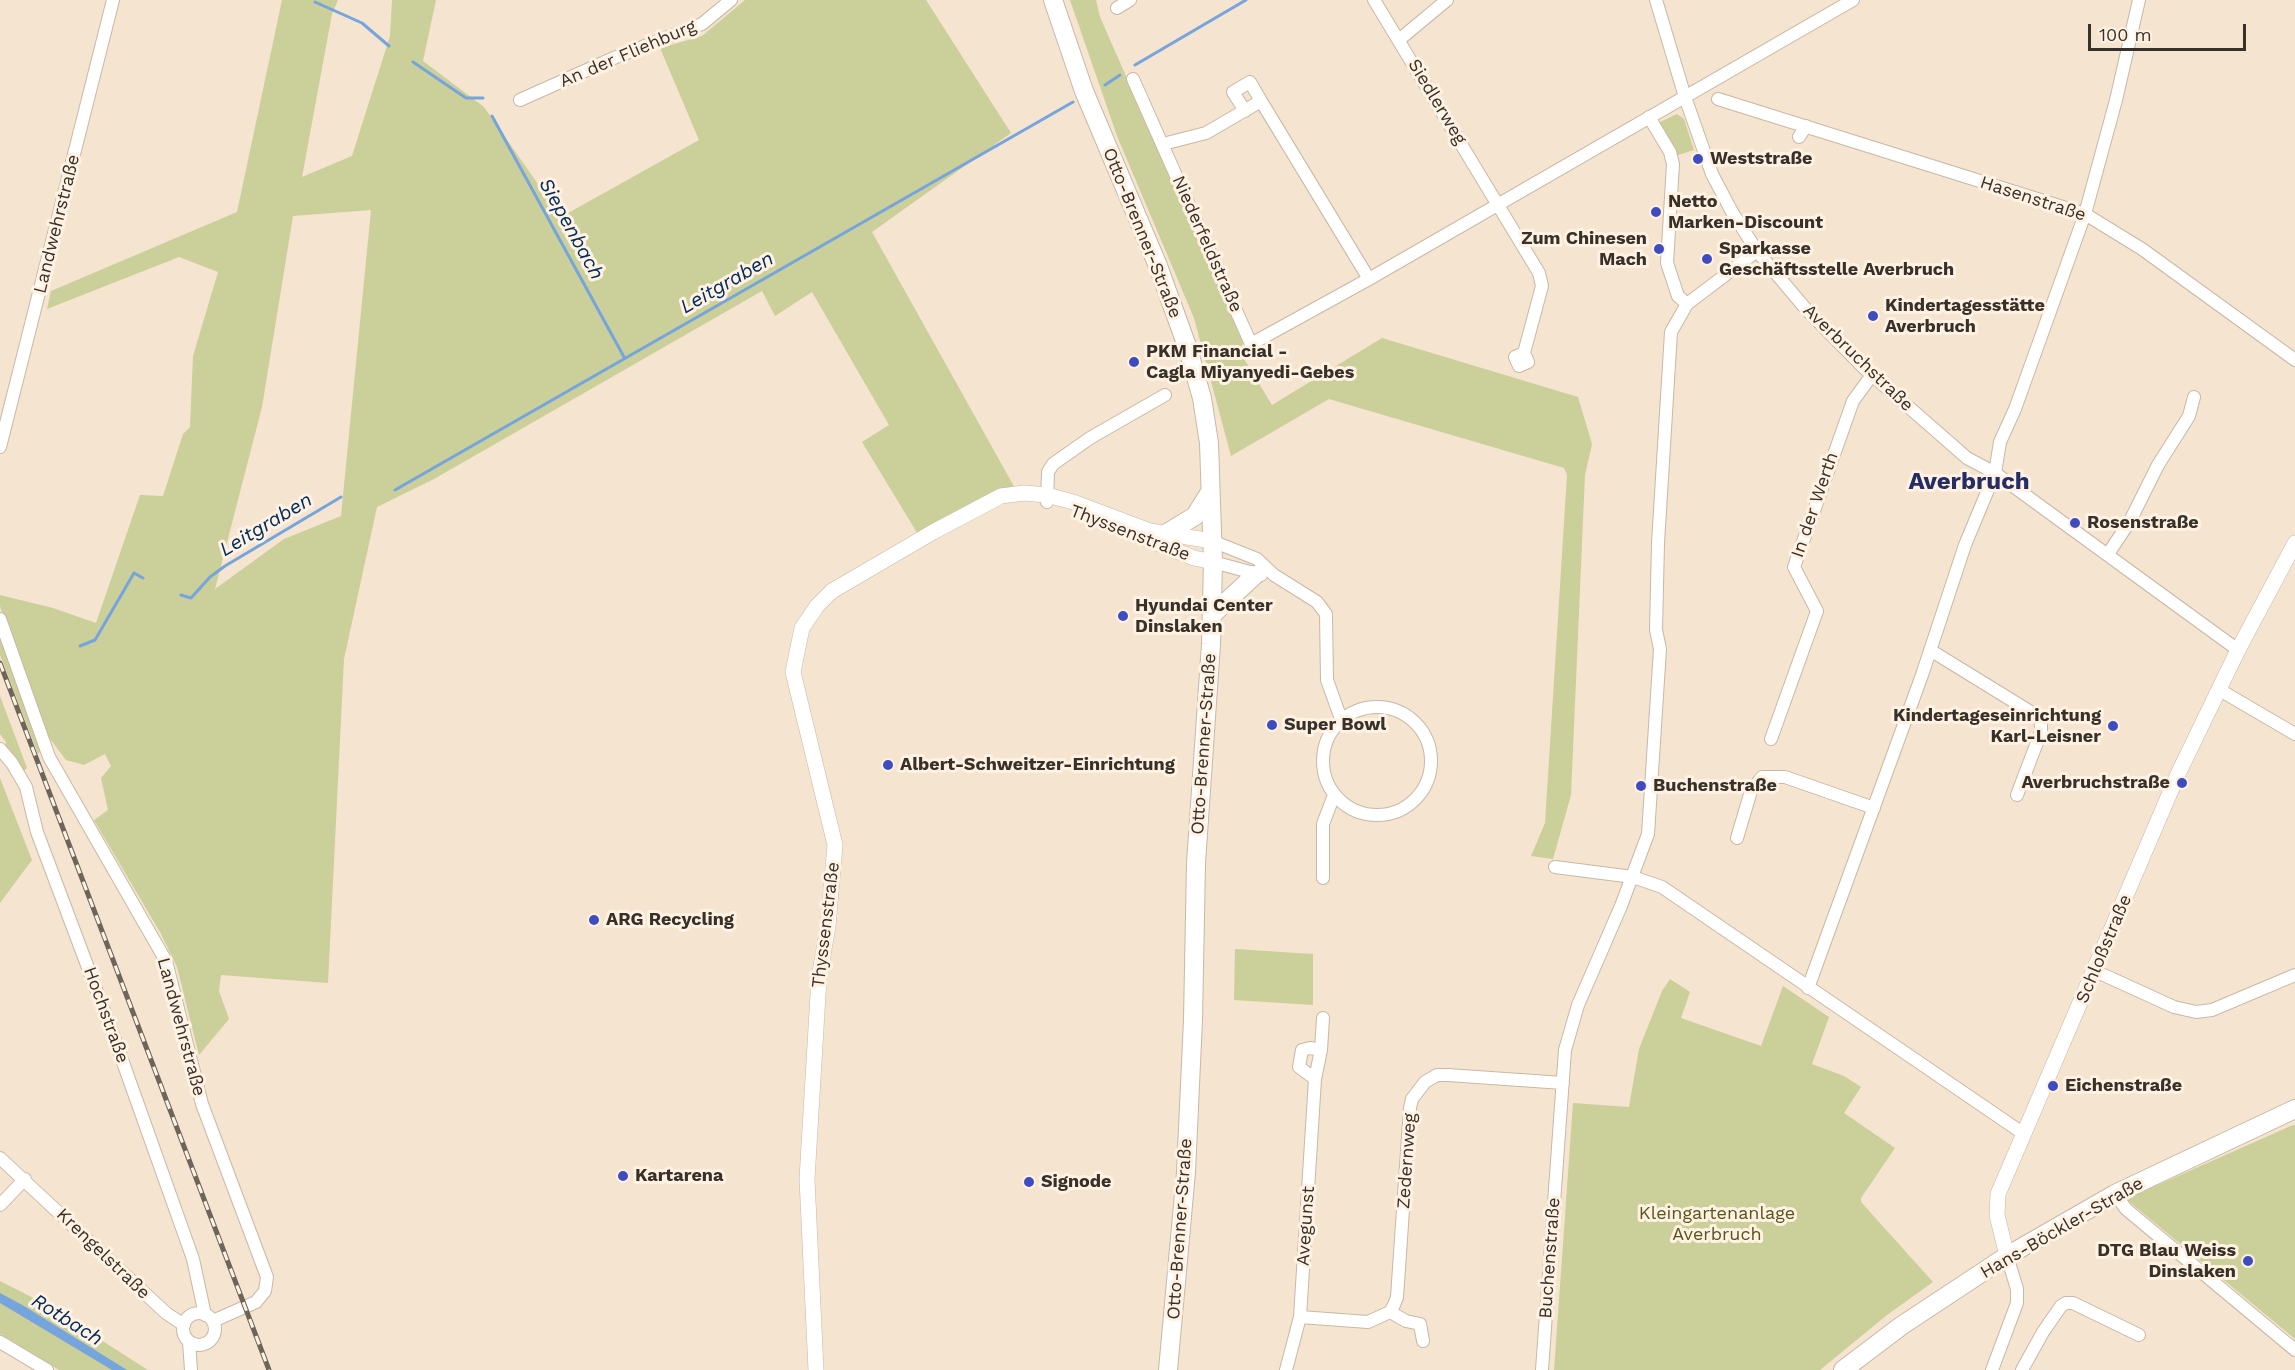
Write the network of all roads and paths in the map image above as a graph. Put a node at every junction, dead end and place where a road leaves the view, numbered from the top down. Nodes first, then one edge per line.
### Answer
1 (113, 0) edge
2 (1053, 0) edge
3 (1130, 0) edge
4 (1374, 0) edge
5 (1447, 0) edge
6 (1656, 0) edge
7 (1853, 0) edge
8 (2139, 0) edge
9 (727, 1) edge
10 (1117, 8) dead end
11 (1400, 39) junction
12 (1133, 79) dead end
13 (1685, 97) junction
14 (1718, 99) dead end
15 (520, 100) dead end
16 (1261, 101) junction
17 (1245, 111) junction
18 (1649, 117) junction
19 (1163, 144) junction
20 (1498, 205) junction
21 (2085, 214) junction
22 (1757, 250) junction
23 (1369, 279) junction
24 (1687, 304) junction
25 (1524, 353) dead end
26 (2295, 360) edge
27 (1872, 375) junction
28 (1165, 395) dead end
29 (2194, 397) dead end
30 (0, 447) edge
31 (1995, 473) junction
32 (1210, 490) junction
33 (1047, 499) junction
34 (1167, 533) junction
35 (1212, 541) junction
36 (2295, 543) edge
37 (2108, 554) junction
38 (1213, 562) junction
39 (1255, 575) junction
40 (1274, 575) junction
41 (1212, 615) junction
42 (0, 619) edge
43 (1930, 650) junction
44 (2238, 650) junction
45 (2218, 689) junction
46 (1341, 719) junction
47 (2295, 734) edge
48 (1771, 740) dead end
49 (0, 749) edge
50 (1334, 795) junction
51 (2017, 795) dead end
52 (1874, 808) junction
53 (1737, 838) dead end
54 (1555, 867) dead end
55 (1633, 877) junction
56 (1323, 878) dead end
57 (2095, 971) junction
58 (2295, 975) edge
59 (1808, 988) junction
60 (1323, 1018) dead end
61 (1321, 1050) junction
62 (1315, 1080) junction
63 (1563, 1083) junction
64 (2295, 1109) edge
65 (2024, 1134) junction
66 (0, 1158) edge
67 (25, 1179) junction
68 (2115, 1194) junction
69 (0, 1204) edge
70 (2007, 1256) junction
71 (199, 1287) junction
72 (1390, 1312) junction
73 (1300, 1317) junction
74 (209, 1318) junction
75 (188, 1320) junction
76 (2139, 1335) dead end
77 (1423, 1341) dead end
78 (0, 1342) edge
79 (189, 1342) junction
80 (203, 1345) junction
81 (2295, 1350) edge
82 (47, 1370) edge
83 (191, 1370) edge
84 (196, 1370) edge
85 (816, 1370) edge
86 (1168, 1370) edge
87 (1286, 1370) edge
88 (1542, 1370) edge
89 (1843, 1370) edge
90 (1992, 1370) edge
91 (2022, 1370) edge

1 - 30 street, Landwehrstraße
2 - 32 main road, Otto-Brenner-Straße
3 - 10 street
4 - 11 street, Siedlerweg
5 - 11 street
6 - 13 street
7 - 13 street
8 - 21 street
9 - 15 street, An der Fliehburg
11 - 20 street, Siedlerweg
12 - 19 street, Niederfeldstraße
13 - 18 street
13 - 22 street, Averbruchstraße
14 - 21 street, Hasenstraße
16 - 17 street
16 - 17 street
16 - 23 street
17 - 19 street
18 - 20 street
18 - 24 street
19 - 23 street, Niederfeldstraße
20 - 23 street
20 - 25 street, Siedlerweg
21 - 26 street, Hasenstraße
21 - 31 street
22 - 24 street, Buchenstraße
22 - 27 street, Averbruchstraße
24 - 55 street, Buchenstraße
27 - 31 street, Averbruchstraße
27 - 48 street, In der Werth
28 - 33 street
29 - 37 street
31 - 37 street, Averbruchstraße
31 - 43 street
32 - 34 main road
32 - 35 main road, Otto-Brenner-Straße
33 - 34 street, Thyssenstraße
33 - 38 street, Thyssenstraße
33 - 85 street, Thyssenstraße
34 - 35 street, Thyssenstraße
35 - 38 main road, Otto-Brenner-Straße
35 - 40 street
36 - 44 street, Schloßstraße
37 - 44 street, Averbruchstraße
38 - 39 street
38 - 41 main road, Otto-Brenner-Straße
39 - 40 street
39 - 41 main road
40 - 46 street
41 - 86 main road, Otto-Brenner-Straße
42 - 74 street, Landwehrstraße
43 - 51 street
43 - 52 street
44 - 45 street, Schloßstraße
45 - 47 street
45 - 57 street, Schloßstraße
46 - 50 street
46 - 50 street
49 - 71 street, Hochstraße
50 - 56 street
52 - 53 street
52 - 59 street
54 - 55 street
55 - 59 street
55 - 63 street, Buchenstraße
57 - 58 street
57 - 65 street, Schloßstraße
59 - 65 street
60 - 61 street, Avegunst
61 - 62 street, Avegunst
61 - 62 street
62 - 73 street, Avegunst
63 - 72 street, Zedernweg
63 - 88 street, Buchenstraße
64 - 68 main road, Hans-Böckler-Straße
65 - 70 street, Schloßstraße
66 - 67 street, Krengelstraße
67 - 69 street
67 - 75 street, Krengelstraße
68 - 70 main road, Hans-Böckler-Straße
68 - 81 street
70 - 89 main road, Hans-Böckler-Straße
70 - 90 street, Schloßstraße
71 - 74 street, Hochstraße
71 - 75 street, Hochstraße
72 - 73 street
72 - 77 street
73 - 87 street, Avegunst
74 - 75 street
74 - 80 street
75 - 79 street
76 - 91 street
78 - 82 street
79 - 80 street
79 - 83 street
80 - 84 street

